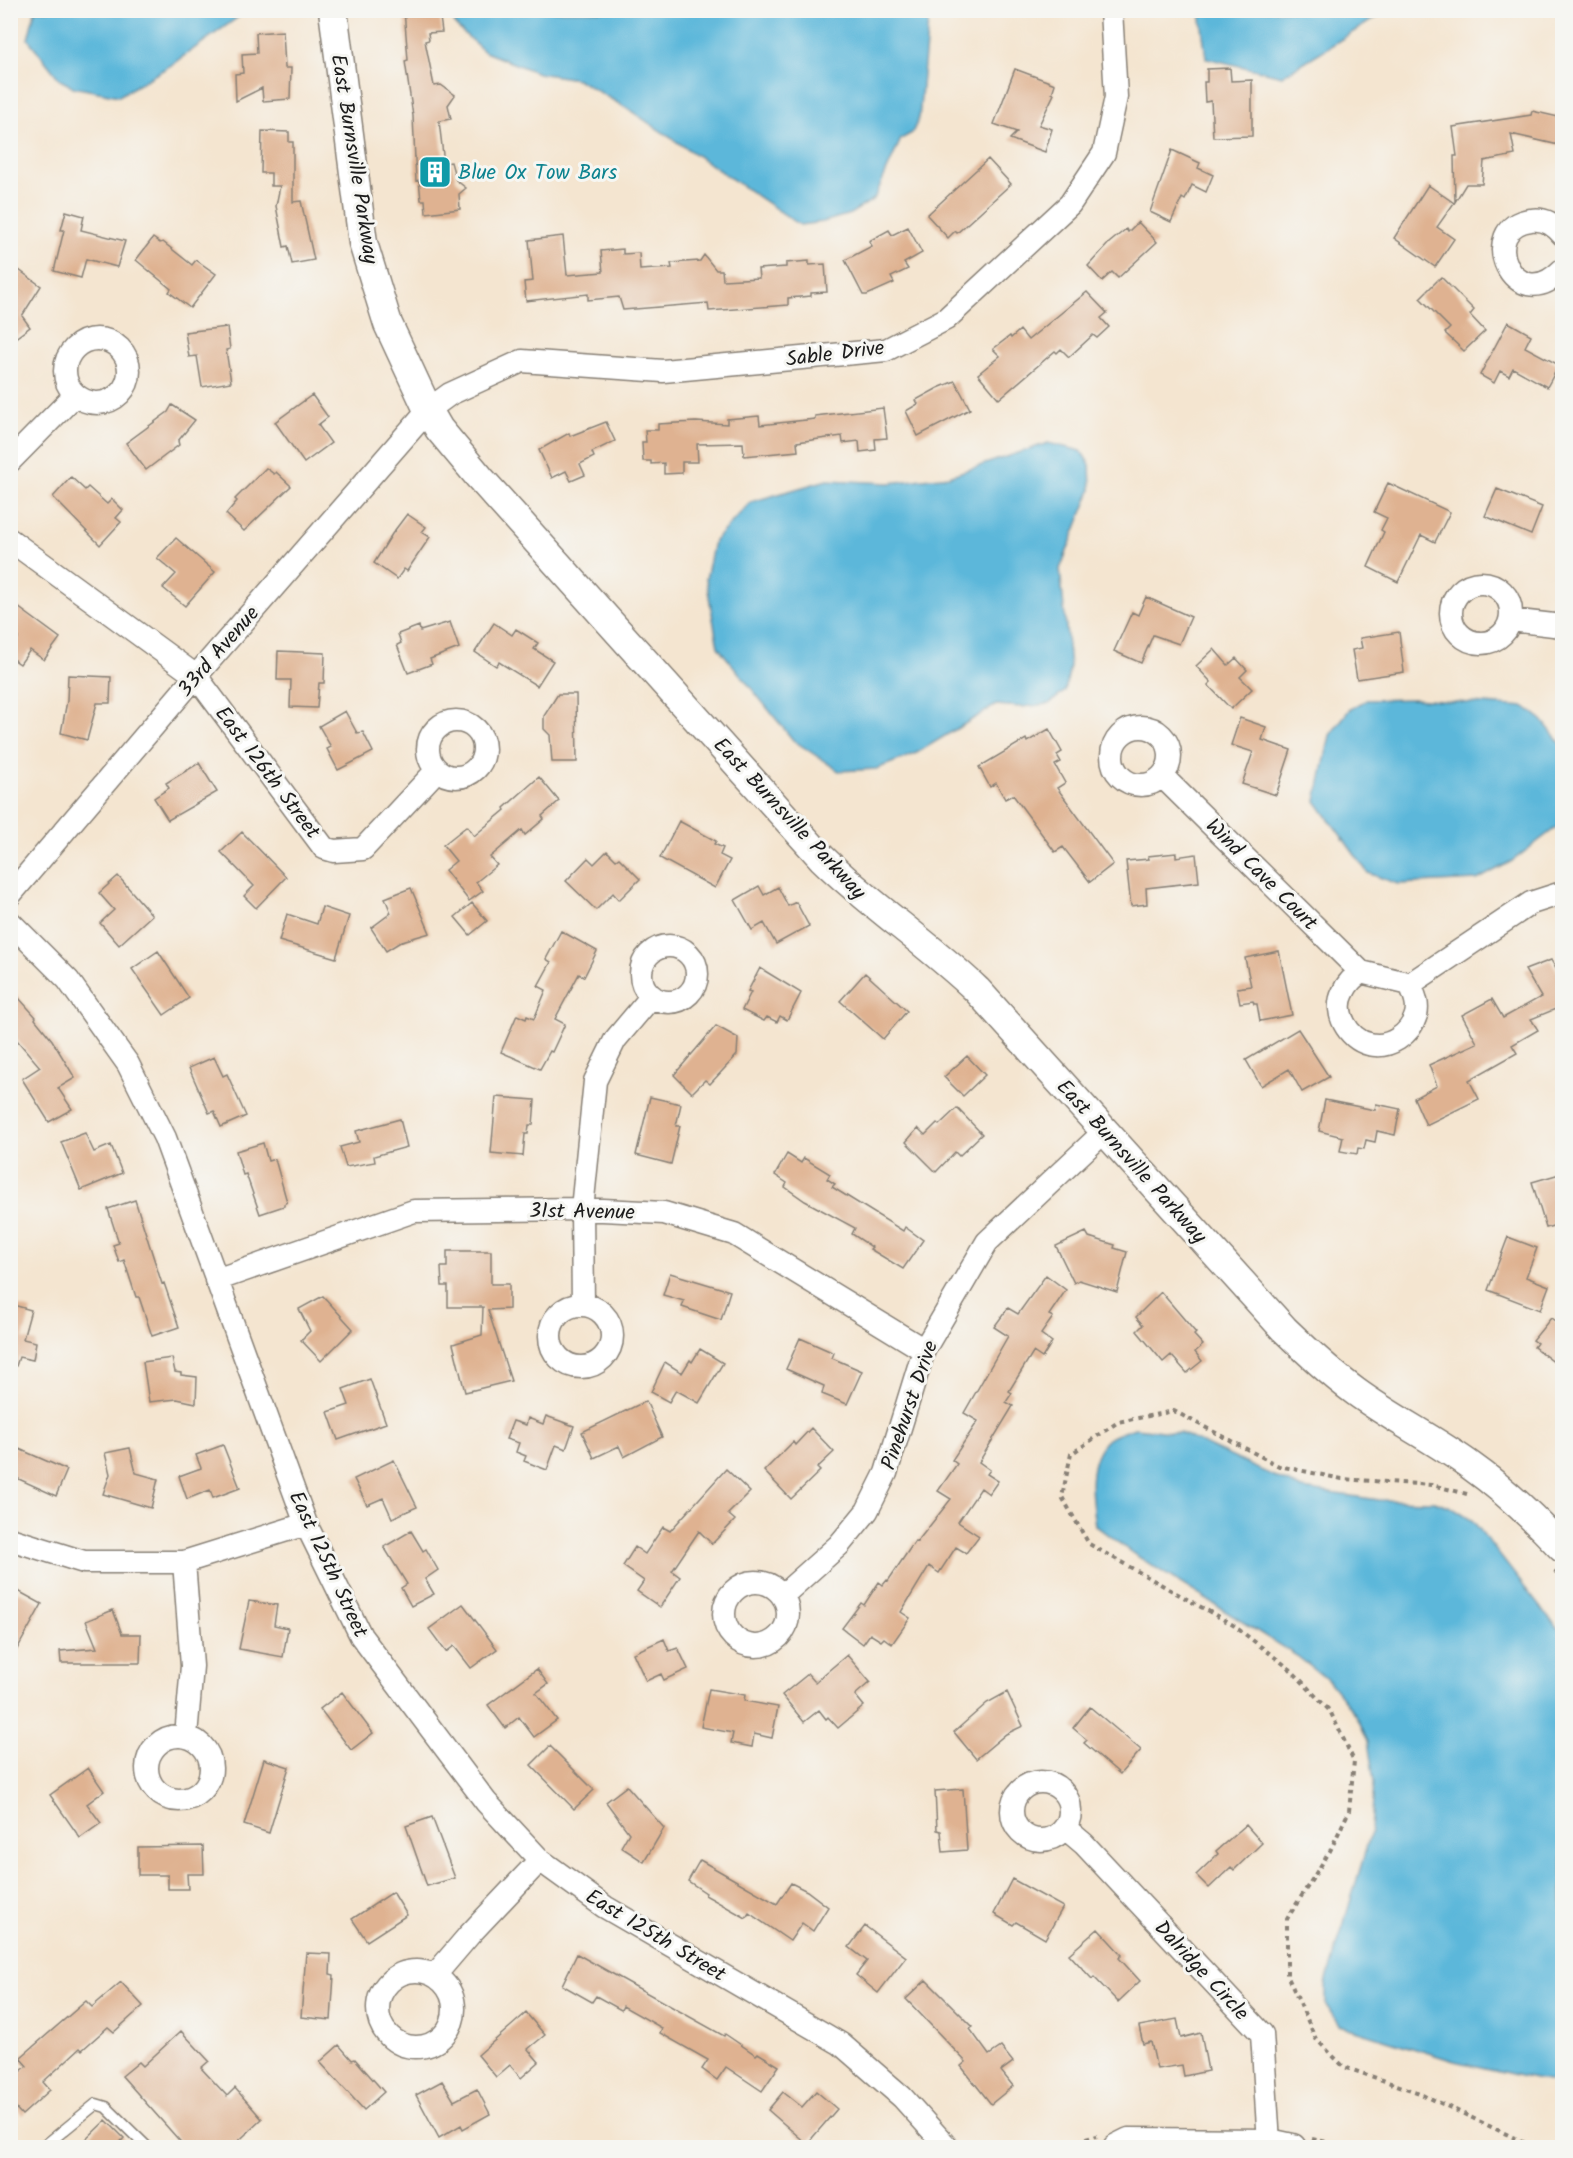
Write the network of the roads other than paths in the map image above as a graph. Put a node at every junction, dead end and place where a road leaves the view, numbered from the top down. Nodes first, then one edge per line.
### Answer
1 (333, 10) edge
2 (1111, 10) edge
3 (1563, 234) edge
4 (1560, 281) edge
5 (75, 395) dead end
6 (428, 410) junction
7 (10, 461) edge
8 (10, 540) edge
9 (1511, 620) dead end
10 (1563, 626) edge
11 (196, 676) junction
12 (437, 770) dead end
13 (1162, 776) dead end
14 (1563, 893) edge
15 (10, 895) edge
16 (10, 922) edge
17 (1361, 972) junction
18 (1410, 984) junction
19 (652, 996) dead end
20 (1105, 1131) junction
21 (582, 1209) junction
22 (216, 1280) junction
23 (583, 1305) dead end
24 (924, 1350) junction
25 (306, 1524) junction
26 (10, 1539) edge
27 (1559, 1559) edge
28 (184, 1562) junction
29 (782, 1596) dead end
30 (186, 1736) dead end
31 (1065, 1828) dead end
32 (540, 1860) junction
33 (435, 1976) dead end
34 (1280, 2145) edge
35 (42, 2148) edge
36 (148, 2148) edge
37 (948, 2148) edge
38 (1117, 2148) edge

1 - 6 street, East Burnsville Parkway
2 - 6 street, Sable Drive
3 - 4 street
5 - 7 street
6 - 11 street, 33rd Avenue
6 - 20 street, East Burnsville Parkway
8 - 11 street, East 126th Street
9 - 10 street
11 - 12 street, East 126th Street
11 - 15 street, 33rd Avenue
13 - 17 street, Wind Cave Court
14 - 18 street
16 - 22 street, East 125th Street
17 - 18 street
17 - 18 street
19 - 21 street
20 - 24 street, Pinehurst Drive
20 - 27 street, East Burnsville Parkway
21 - 22 street, 31st Avenue
21 - 23 street
21 - 24 street, 31st Avenue
22 - 25 street, East 125th Street
24 - 29 street, Pinehurst Drive
25 - 28 street
25 - 32 street, East 125th Street
26 - 28 street
28 - 30 street
31 - 34 street, Dalridge Circle
32 - 33 street
32 - 37 street, East 125th Street
34 - 38 street
35 - 36 lane

